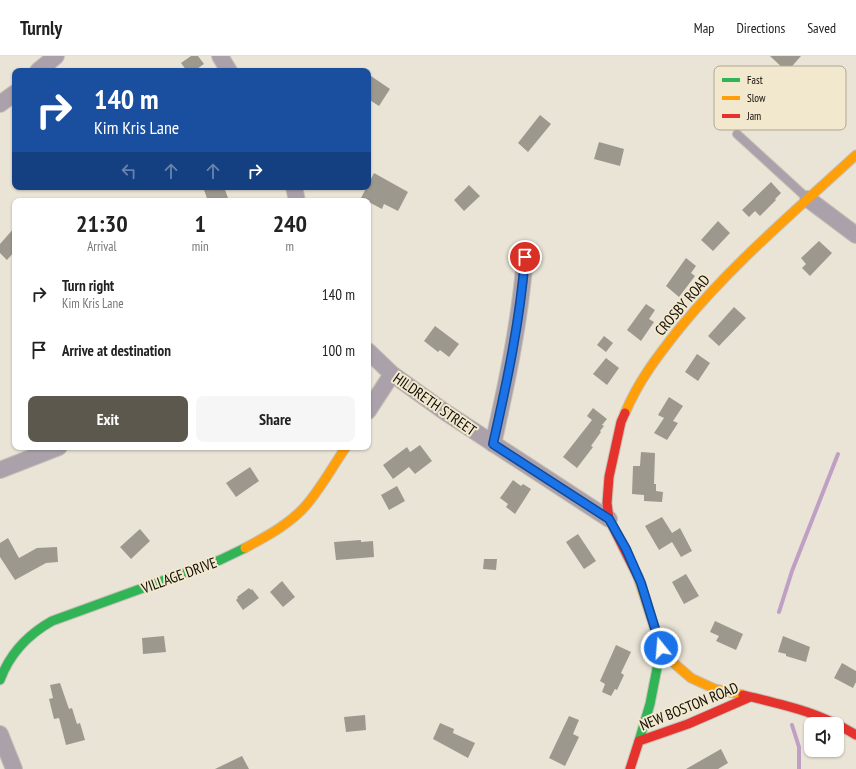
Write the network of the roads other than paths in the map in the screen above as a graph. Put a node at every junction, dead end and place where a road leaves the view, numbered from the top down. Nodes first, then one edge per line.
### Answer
1 (56, 56) edge
2 (220, 56) edge
3 (42, 68) edge
4 (228, 68) edge
5 (12, 95) edge
6 (0, 104) edge
7 (737, 134) dead end
8 (856, 155) edge
9 (808, 199) junction
10 (856, 235) edge
11 (525, 257) dead end
12 (371, 354) edge
13 (392, 374) junction
14 (371, 406) edge
15 (493, 444) junction
16 (51, 450) edge
17 (344, 450) edge
18 (0, 470) edge
19 (609, 519) junction
20 (661, 648) junction
21 (0, 680) edge
22 (750, 697) junction
23 (0, 734) edge
24 (856, 736) edge
25 (639, 741) junction
26 (14, 769) edge
27 (630, 769) edge

1 - 3 street
2 - 4 street
5 - 6 street
7 - 9 lane
8 - 9 street, CROSBY ROAD
9 - 10 street
9 - 19 street, CROSBY ROAD
11 - 15 street
12 - 13 street, HILDRETH STREET
13 - 14 street
13 - 15 street, HILDRETH STREET
15 - 19 street, HILDRETH STREET
16 - 18 street
17 - 21 street, VILLAGE DRIVE
19 - 20 street, HILDRETH STREET
20 - 22 street, HILDRETH STREET
20 - 25 street, NEW BOSTON ROAD
22 - 24 street, HILDRETH STREET
22 - 25 street, NEW BOSTON ROAD
23 - 26 street
25 - 27 street, NEW BOSTON ROAD

